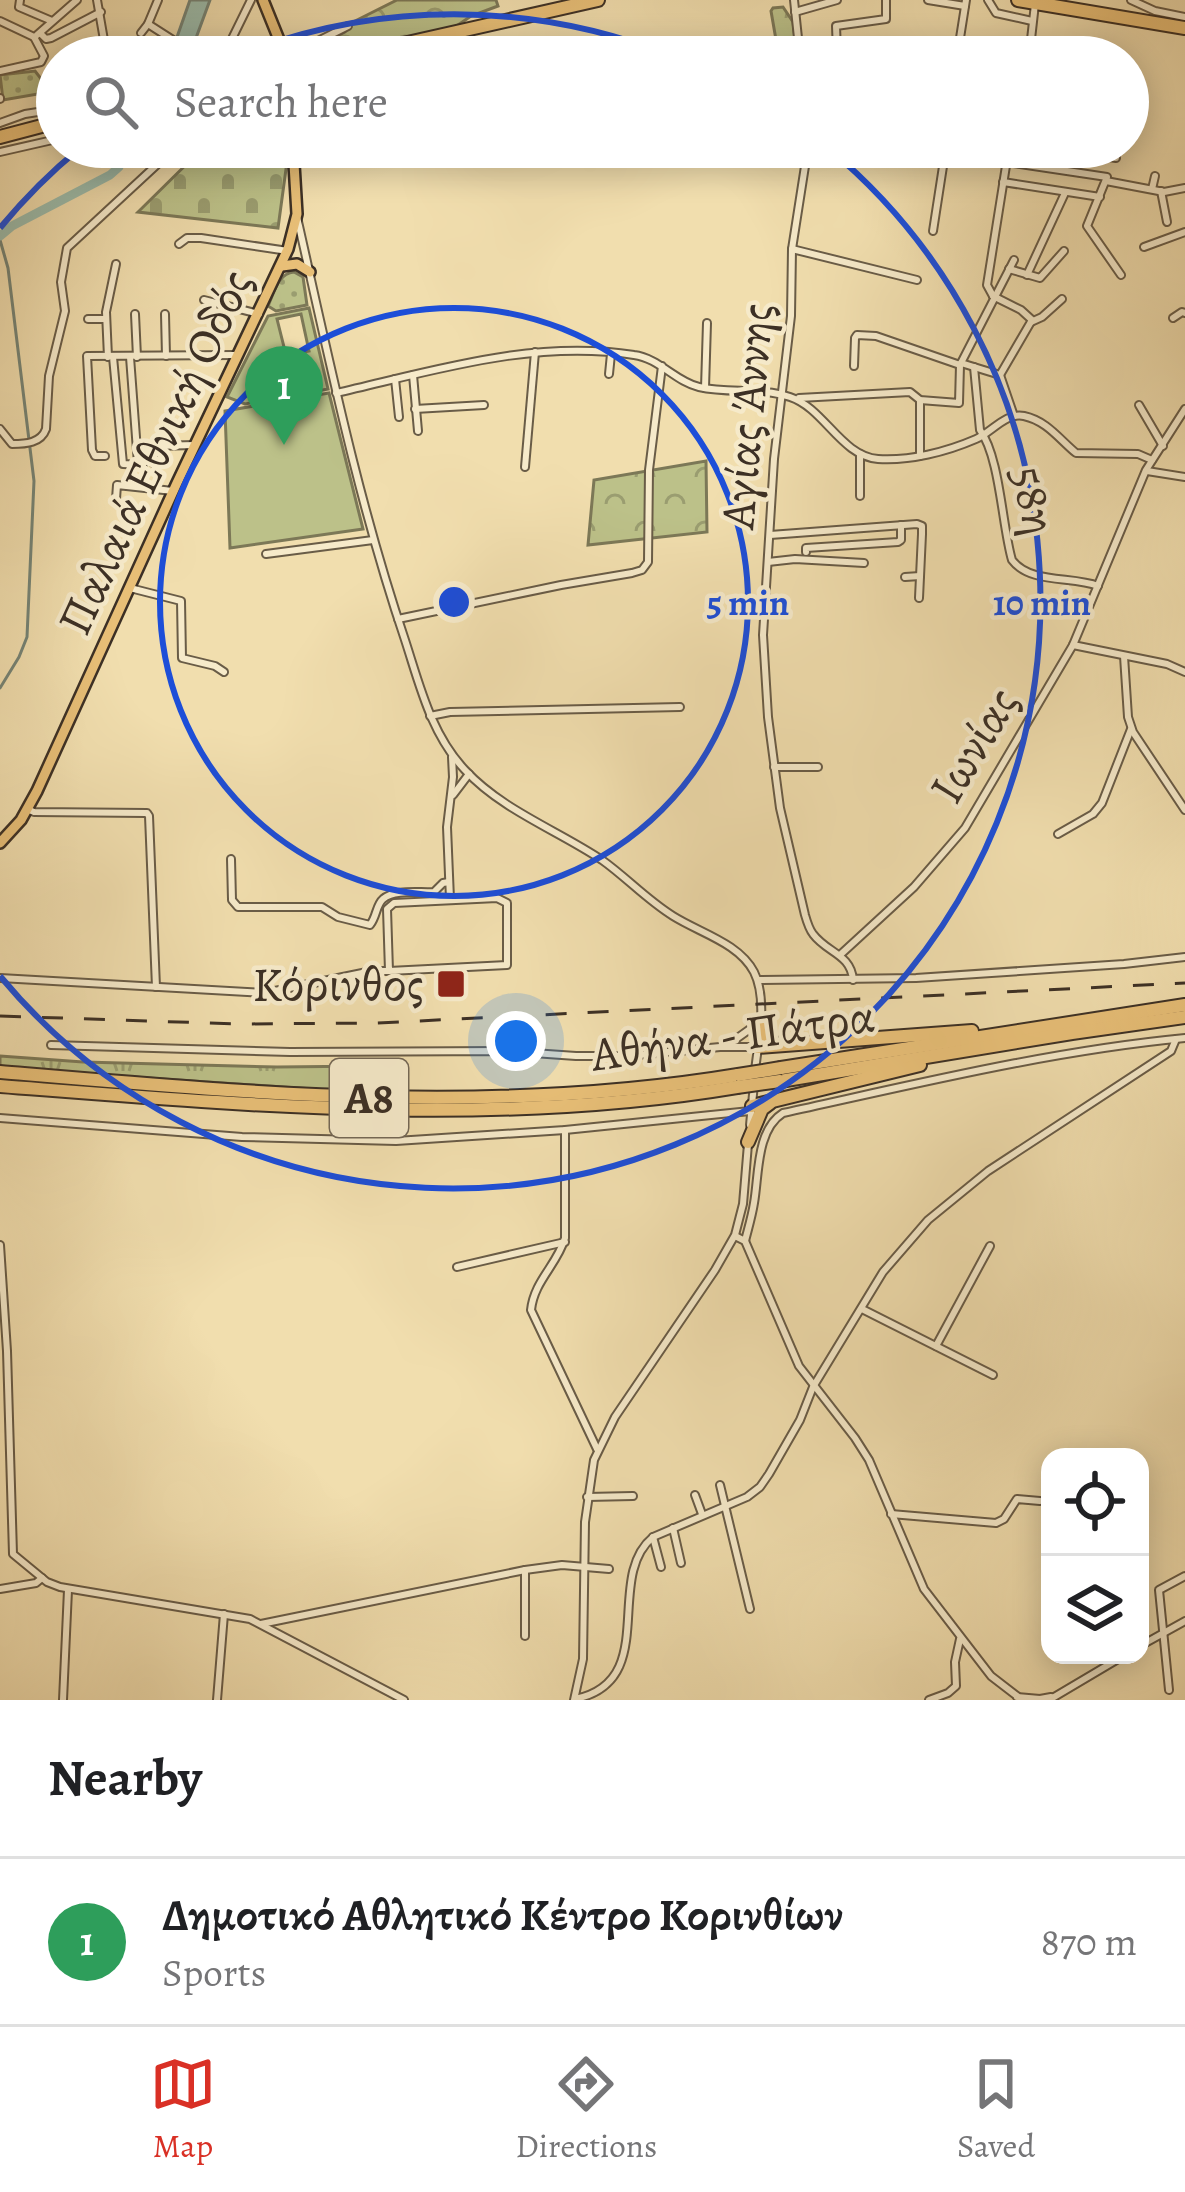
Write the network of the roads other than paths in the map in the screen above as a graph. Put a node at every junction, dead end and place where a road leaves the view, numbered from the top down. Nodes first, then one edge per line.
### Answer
1 (20, 0) edge
2 (77, 0) edge
3 (98, 0) edge
4 (158, 0) edge
5 (251, 0) edge
6 (263, 0) edge
7 (598, 0) edge
8 (794, 0) edge
9 (837, 0) edge
10 (886, 0) edge
11 (928, 0) edge
12 (988, 0) edge
13 (1018, 0) edge
14 (1111, 0) edge
15 (1131, 0) edge
16 (1035, 2) edge
17 (965, 3) edge
18 (1073, 5) edge
19 (101, 12) junction
20 (795, 12) junction
21 (1110, 16) junction
22 (1159, 18) junction
23 (0, 21) edge
24 (1032, 21) junction
25 (52, 22) junction
26 (148, 24) junction
27 (348, 26) dead end
28 (1183, 26) edge
29 (141, 33) dead end
30 (37, 35) joint
31 (54, 36) edge
32 (104, 36) edge
33 (166, 36) edge
34 (233, 36) edge
35 (277, 36) edge
36 (329, 36) edge
37 (438, 36) edge
38 (798, 36) edge
39 (836, 36) edge
40 (962, 36) edge
41 (1031, 36) edge
42 (36, 63) edge
43 (0, 71) edge
44 (36, 112) edge
45 (0, 123) edge
46 (36, 128) edge
47 (0, 137) edge
48 (36, 144) edge
49 (0, 152) edge
50 (153, 168) edge
51 (294, 168) edge
52 (804, 168) edge
53 (943, 168) edge
54 (1005, 168) edge
55 (1052, 168) edge
56 (1155, 176) dead end
57 (1107, 179) junction
58 (1003, 182) junction
59 (1185, 188) edge
60 (1156, 190) junction
61 (1065, 193) junction
62 (1100, 197) junction
63 (297, 214) junction
64 (1167, 222) dead end
65 (933, 231) dead end
66 (1185, 232) edge
67 (179, 244) dead end
68 (1144, 247) dead end
69 (792, 249) junction
70 (288, 251) junction
71 (1064, 251) dead end
72 (116, 264) dead end
73 (282, 266) junction
74 (310, 272) junction
75 (1121, 274) dead end
76 (1027, 275) junction
77 (917, 280) dead end
78 (993, 296) junction
79 (1062, 299) dead end
80 (204, 300) dead end
81 (264, 310) junction
82 (1185, 313) edge
83 (135, 314) dead end
84 (165, 314) dead end
85 (1173, 318) dead end
86 (88, 320) dead end
87 (106, 320) junction
88 (1031, 322) junction
89 (707, 323) dead end
90 (535, 352) junction
91 (611, 352) junction
92 (239, 355) junction
93 (166, 356) junction
94 (111, 357) junction
95 (133, 357) junction
96 (960, 364) junction
97 (662, 366) junction
98 (854, 366) dead end
99 (974, 367) junction
100 (609, 374) dead end
101 (412, 375) junction
102 (1000, 375) junction
103 (395, 380) junction
104 (705, 388) junction
105 (336, 393) junction
106 (782, 394) junction
107 (795, 398) junction
108 (920, 400) junction
109 (959, 404) junction
110 (484, 405) dead end
111 (1138, 405) dead end
112 (415, 409) junction
113 (1185, 409) edge
114 (961, 416) dead end
115 (1014, 416) junction
116 (399, 417) dead end
117 (0, 429) edge
118 (418, 430) dead end
119 (985, 434) junction
120 (195, 445) junction
121 (1162, 446) junction
122 (860, 454) junction
123 (105, 456) dead end
124 (920, 456) junction
125 (1151, 460) junction
126 (145, 464) junction
127 (525, 467) dead end
128 (1146, 470) junction
129 (1185, 477) edge
130 (173, 491) junction
131 (860, 496) dead end
132 (116, 499) dead end
133 (901, 525) junction
134 (839, 529) junction
135 (770, 535) junction
136 (373, 540) junction
137 (839, 546) junction
138 (806, 552) dead end
139 (266, 554) dead end
140 (767, 562) junction
141 (864, 562) dead end
142 (920, 576) junction
143 (905, 577) dead end
144 (1098, 586) junction
145 (130, 588) junction
146 (919, 598) dead end
147 (398, 620) junction
148 (1073, 645) junction
149 (1124, 656) junction
150 (224, 672) dead end
151 (1185, 672) edge
152 (680, 707) dead end
153 (430, 716) junction
154 (1132, 728) junction
155 (451, 754) junction
156 (774, 767) junction
157 (818, 767) dead end
158 (471, 776) junction
159 (449, 803) junction
160 (27, 809) junction
161 (1185, 810) edge
162 (1058, 834) dead end
163 (0, 843) edge
164 (231, 859) dead end
165 (449, 882) junction
166 (450, 900) junction
167 (842, 957) junction
168 (1185, 957) edge
169 (389, 970) junction
170 (0, 978) edge
171 (757, 980) junction
172 (779, 980) junction
173 (849, 980) junction
174 (156, 987) junction
175 (760, 1002) junction
176 (1185, 1005) edge
177 (1185, 1017) edge
178 (760, 1020) junction
179 (1021, 1029) junction
180 (1180, 1039) edge
181 (782, 1045) junction
182 (51, 1046) dead end
183 (720, 1047) junction
184 (758, 1047) junction
185 (971, 1050) junction
186 (0, 1072) edge
187 (781, 1074) junction
188 (738, 1081) junction
189 (0, 1086) edge
190 (770, 1102) junction
191 (752, 1108) junction
192 (0, 1118) edge
193 (566, 1130) junction
194 (748, 1142) junction
195 (735, 1235) junction
196 (745, 1241) junction
197 (565, 1243) junction
198 (0, 1245) edge
199 (990, 1246) dead end
200 (457, 1267) dead end
201 (861, 1309) junction
202 (936, 1346) junction
203 (3, 1350) edge
204 (993, 1375) dead end
205 (813, 1388) junction
206 (597, 1449) junction
207 (720, 1485) dead end
208 (695, 1495) dead end
209 (634, 1496) dead end
210 (587, 1497) junction
211 (1040, 1501) dead end
212 (727, 1505) junction
213 (702, 1514) junction
214 (891, 1514) junction
215 (673, 1528) junction
216 (652, 1538) junction
217 (681, 1563) dead end
218 (585, 1567) junction
219 (661, 1567) dead end
220 (609, 1569) dead end
221 (525, 1570) junction
222 (1185, 1576) edge
223 (42, 1578) junction
224 (0, 1589) edge
225 (68, 1589) junction
226 (750, 1609) dead end
227 (224, 1613) junction
228 (1185, 1621) edge
229 (261, 1624) junction
230 (1164, 1632) junction
231 (525, 1636) dead end
232 (960, 1639) junction
233 (1149, 1641) edge
234 (1110, 1664) edge
235 (1169, 1690) dead end
236 (1017, 1698) edge
237 (1052, 1698) edge
238 (63, 1700) edge
239 (217, 1700) edge
240 (404, 1700) edge
241 (574, 1700) edge
242 (928, 1700) edge

1 - 25 street
2 - 25 street
3 - 19 street
4 - 26 street
5 - 34 street
6 - 35 main road
7 - 37 highway
8 - 20 street
9 - 20 street
10 - 39 street
11 - 17 street
12 - 24 street
13 - 16 highway
14 - 21 street
15 - 22 street
16 - 18 highway
16 - 24 street
17 - 40 street
18 - 21 highway
19 - 31 street
19 - 32 street
20 - 38 street
21 - 22 highway
22 - 28 highway
23 - 30 street
24 - 41 street
25 - 30 street
26 - 29 street
26 - 33 street
27 - 36 street
42 - 43 street
44 - 45 street
46 - 47 highway
48 - 49 street
50 - 117 street
51 - 63 main road, Παλαιά Εθνική Οδός
52 - 69 street, Αγίας Άννης
53 - 65 street
54 - 58 street
55 - 57 street
56 - 60 street
57 - 60 street
57 - 62 street
58 - 61 street
58 - 78 street
59 - 60 street
60 - 64 street
61 - 62 street
61 - 76 street
62 - 75 street
63 - 70 main road, Παλαιά Εθνική Οδός
63 - 74 street
66 - 68 street
67 - 70 street
69 - 77 street
69 - 106 street, Αγίας Άννης
70 - 73 main road, Παλαιά Εθνική Οδός
71 - 76 street
72 - 87 street
73 - 74 main road
73 - 81 main road, Παλαιά Εθνική Οδός
74 - 105 street
76 - 78 street
78 - 88 street
78 - 96 street
79 - 88 street
80 - 81 street
81 - 92 main road, Παλαιά Εθνική Οδός
82 - 85 street
83 - 95 street
84 - 93 street
86 - 87 street
87 - 94 street
88 - 102 street
89 - 104 street
90 - 91 street
90 - 101 street
90 - 127 street
91 - 97 street
91 - 100 street
92 - 93 street
92 - 120 main road, Παλαιά Εθνική Οδός
93 - 95 street
94 - 95 street
94 - 123 street
94 - 126 street
95 - 126 street
96 - 98 street
96 - 99 street
96 - 109 street
97 - 104 street
97 - 147 street
99 - 102 street
99 - 119 street
101 - 103 street
101 - 112 street
102 - 115 street
103 - 105 street
103 - 116 street
104 - 106 street
105 - 136 street
106 - 107 street
106 - 135 street, Αγίας Άννης
107 - 108 street
107 - 122 street
108 - 109 street
108 - 124 street
109 - 114 street
110 - 112 street
111 - 121 street
112 - 118 street
113 - 121 street, Ιωνίας
115 - 119 street
115 - 125 street
119 - 124 street
119 - 144 street, 58η
120 - 126 street
120 - 130 main road, Παλαιά Εθνική Οδός
121 - 125 street, Ιωνίας
122 - 124 street
122 - 131 street
125 - 128 street, Ιωνίας
128 - 129 street
128 - 144 street, Ιωνίας
130 - 132 street
130 - 145 main road, Παλαιά Εθνική Οδός
133 - 134 street
133 - 137 street
133 - 142 street
134 - 135 street
134 - 137 street
135 - 140 street, Αγίας Άννης
136 - 139 street
136 - 147 street
137 - 138 street
140 - 141 street
140 - 156 street, Αγίας Άννης
142 - 143 street
142 - 146 street
144 - 148 street, Ιωνίας
145 - 150 street
145 - 160 main road, Παλαιά Εθνική Οδός
147 - 153 street
148 - 149 street
148 - 167 street, Ιωνίας
149 - 151 street
149 - 154 street
152 - 153 street
153 - 155 street
154 - 161 street
154 - 162 street
155 - 158 street
155 - 159 street
156 - 157 street
156 - 167 street, Αγίας Άννης
158 - 159 street
158 - 171 street
159 - 165 street
160 - 163 main road, Παλαιά Εθνική Οδός
160 - 174 street
164 - 165 street
165 - 166 street
166 - 169 street
166 - 169 street
167 - 173 street
168 - 173 street
169 - 174 street
170 - 174 street
171 - 172 street
171 - 175 street
172 - 173 street
172 - 175 street
175 - 178 street
176 - 179 highway, Αθήνα - Πάτρα / Α8
177 - 185 highway, Αθήνα - Πάτρα / Α8
178 - 181 highway
178 - 183 street
178 - 184 street
179 - 181 highway
179 - 187 highway, Αθήνα - Πάτρα / Α8
180 - 196 street
180 - 201 street
181 - 184 highway
182 - 183 street
183 - 184 street
184 - 191 street
185 - 187 highway, Αθήνα - Πάτρα / Α8
185 - 190 highway
186 - 188 highway, Αθήνα - Πάτρα / Α8
187 - 188 highway, Αθήνα - Πάτρα / Α8, bridge
188 - 189 highway, Αθήνα - Πάτρα / Α8
190 - 191 highway
190 - 194 highway
191 - 193 street
191 - 194 street
192 - 193 street
193 - 197 street
194 - 195 street
195 - 196 street
195 - 206 street
196 - 205 street
197 - 200 street
197 - 206 street
198 - 203 street
199 - 202 street
201 - 202 street
201 - 205 street
202 - 204 street
203 - 223 street
205 - 212 street
205 - 214 street
206 - 210 street
207 - 212 street
208 - 213 street
209 - 210 street
210 - 218 street
211 - 214 street
212 - 213 street
212 - 226 street
213 - 215 street
214 - 232 street
215 - 216 street
215 - 217 street
216 - 219 street
216 - 241 street
218 - 220 street
218 - 221 street
218 - 241 street
221 - 229 street
221 - 231 street
222 - 230 street
223 - 224 street
223 - 225 street
225 - 227 street
225 - 238 street
227 - 229 street
227 - 239 street
228 - 230 street
229 - 240 street
230 - 233 street
230 - 235 street
232 - 236 street
232 - 242 street
234 - 237 street
236 - 237 street

